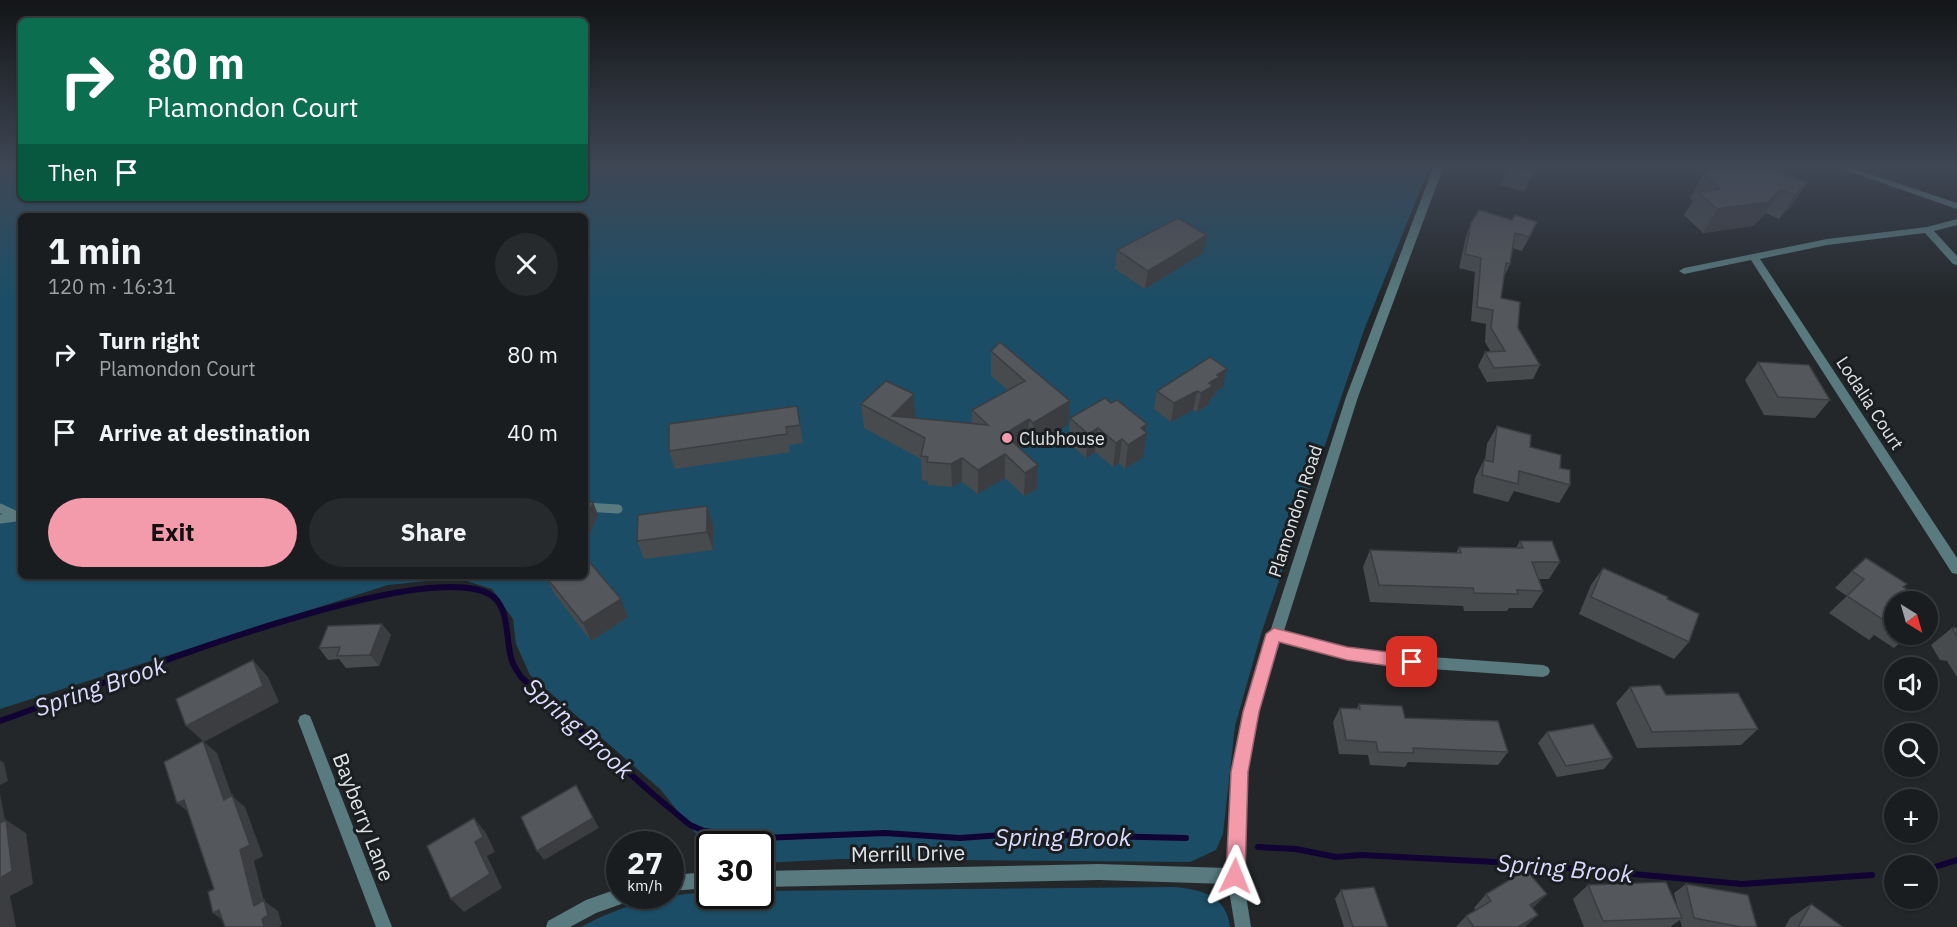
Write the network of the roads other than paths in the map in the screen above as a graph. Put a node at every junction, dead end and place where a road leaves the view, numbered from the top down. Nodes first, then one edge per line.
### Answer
1 (1422, 211) edge
2 (1957, 222) edge
3 (1927, 230) junction
4 (1754, 257) junction
5 (1957, 262) edge
6 (1684, 271) dead end
7 (588, 507) edge
8 (0, 508) edge
9 (618, 509) dead end
10 (18, 517) edge
11 (18, 517) edge
12 (0, 519) edge
13 (1957, 569) edge
14 (1274, 634) junction
15 (1543, 671) dead end
16 (304, 721) dead end
17 (1235, 876) junction
18 (774, 879) edge
19 (606, 901) edge
20 (384, 927) edge
21 (554, 927) edge
22 (1244, 927) edge

1 - 14 street, Plamondon Road
2 - 3 street
3 - 4 street
3 - 5 street
4 - 6 street
4 - 13 street, Lodalia Court
7 - 9 lane
8 - 10 lane
11 - 12 lane
14 - 15 street
14 - 17 street, Plamondon Road
16 - 20 street, Bayberry Lane
17 - 18 street, Merrill Drive
17 - 22 street, Plamondon Road
19 - 21 street

